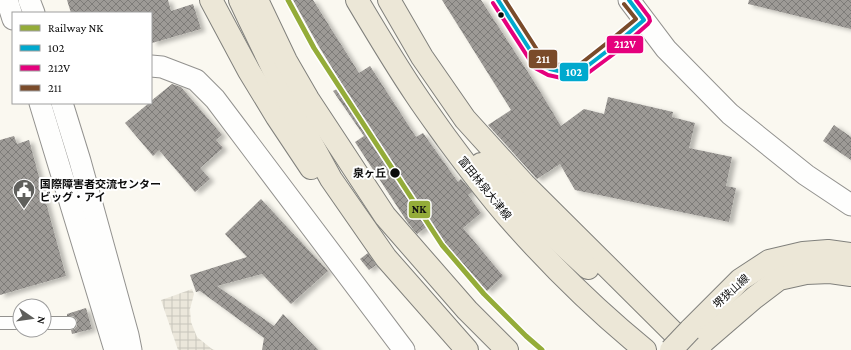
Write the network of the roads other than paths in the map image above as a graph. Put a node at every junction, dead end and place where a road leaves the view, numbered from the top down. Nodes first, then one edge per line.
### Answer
1 (7, 0) edge
2 (30, 0) edge
3 (211, 0) edge
4 (240, 0) edge
5 (257, 0) edge
6 (357, 0) edge
7 (389, 0) edge
8 (629, 0) edge
9 (34, 12) edge
10 (12, 16) edge
11 (152, 66) edge
12 (417, 97) junction
13 (40, 104) edge
14 (62, 104) edge
15 (851, 205) edge
16 (851, 254) edge
17 (386, 258) junction
18 (851, 275) edge
19 (434, 314) junction
20 (0, 323) edge
21 (12, 323) edge
22 (52, 323) edge
23 (70, 323) dead end
24 (693, 344) edge
25 (115, 350) edge
26 (131, 350) edge
27 (404, 350) edge
28 (461, 350) edge
29 (467, 350) edge
30 (507, 350) edge
31 (645, 350) edge
32 (671, 350) edge

1 - 10 street
2 - 9 street
3 - 17 main road
4 - 17 main road
5 - 30 main road
6 - 12 main road, 富田林泉大津線
7 - 24 main road
8 - 15 street
11 - 27 street
12 - 24 main road
12 - 31 main road, 富田林泉大津線
13 - 25 street
14 - 26 street
16 - 24 main road, 堺狭山線
17 - 19 main road
18 - 24 main road, 堺狭山線
19 - 28 main road
19 - 29 main road
20 - 21 street
22 - 23 street
24 - 32 main road, 堺狭山線, bridge

